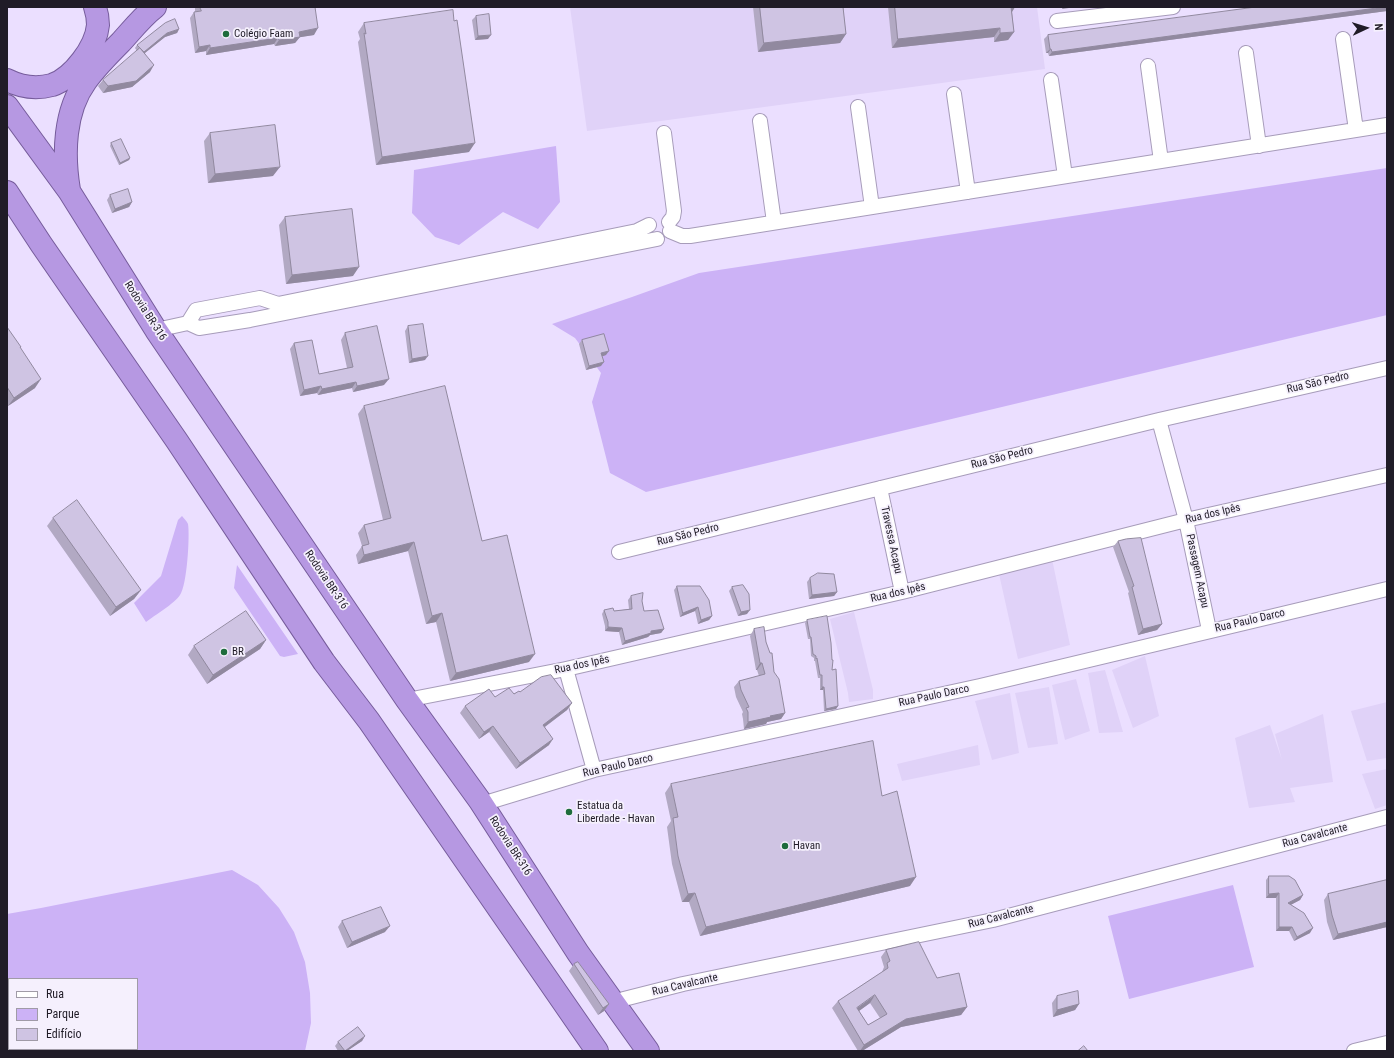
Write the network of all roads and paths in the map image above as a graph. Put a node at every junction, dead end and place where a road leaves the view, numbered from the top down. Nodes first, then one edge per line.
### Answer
1 (95, 7) edge
2 (155, 7) edge
3 (1173, 7) edge
4 (1099, 11) edge
5 (1057, 21) dead end
6 (1343, 39) dead end
7 (1246, 53) dead end
8 (1148, 66) dead end
9 (7, 80) edge
10 (1051, 80) dead end
11 (954, 94) dead end
12 (7, 106) edge
13 (858, 107) dead end
14 (760, 121) dead end
15 (1387, 125) edge
16 (1356, 130) junction
17 (664, 133) dead end
18 (1259, 146) junction
19 (1161, 161) junction
20 (1065, 176) junction
21 (69, 191) junction
22 (7, 192) edge
23 (968, 192) junction
24 (872, 207) junction
25 (774, 222) junction
26 (649, 225) junction
27 (670, 226) junction
28 (657, 239) junction
29 (220, 305) junction
30 (279, 309) junction
31 (188, 323) junction
32 (223, 324) junction
33 (156, 330) junction
34 (1387, 368) edge
35 (1159, 420) junction
36 (1387, 475) edge
37 (880, 488) junction
38 (1186, 520) junction
39 (619, 552) dead end
40 (1387, 589) edge
41 (902, 592) junction
42 (1209, 630) junction
43 (566, 669) junction
44 (407, 700) junction
45 (594, 770) junction
46 (482, 804) junction
47 (1387, 817) edge
48 (612, 1002) junction
49 (1387, 1043) edge
50 (597, 1051) edge
51 (648, 1051) edge
52 (1354, 1051) edge

1 - 9 highway
2 - 21 highway
3 - 4 street
4 - 5 street
6 - 16 street
7 - 18 street
8 - 19 street
10 - 20 street
11 - 23 street
12 - 21 highway, Rodovia BR-316
13 - 24 street
14 - 25 street
15 - 16 street
16 - 18 street
17 - 27 street
18 - 19 street
19 - 20 street
20 - 23 street
21 - 33 highway, Rodovia BR-316
22 - 50 highway
23 - 24 street
24 - 25 street
25 - 27 street
26 - 27 street
26 - 28 street
26 - 30 street
27 - 28 street
28 - 30 street
29 - 30 street
29 - 31 street
29 - 32 street
30 - 32 street
31 - 32 street
31 - 33 street
33 - 44 highway, Rodovia BR-316
34 - 35 street, Rua São Pedro
35 - 37 street, Rua São Pedro
35 - 38 street, Passagem Acapu
36 - 38 street, Rua dos Ipês
37 - 39 street, Rua São Pedro
37 - 41 street, Travessa Acapu
38 - 41 street, Rua dos Ipês
38 - 42 street, Passagem Acapu
40 - 42 street, Rua Paulo Darco
41 - 43 street, Rua dos Ipês
42 - 45 street, Rua Paulo Darco
43 - 44 street, Rua dos Ipês
43 - 45 street
44 - 46 highway, Rodovia BR-316
45 - 46 street, Rua Paulo Darco
46 - 48 highway, Rodovia BR-316
47 - 48 street, Rua Cavalcante
48 - 51 highway, Rodovia BR-316
49 - 52 street

